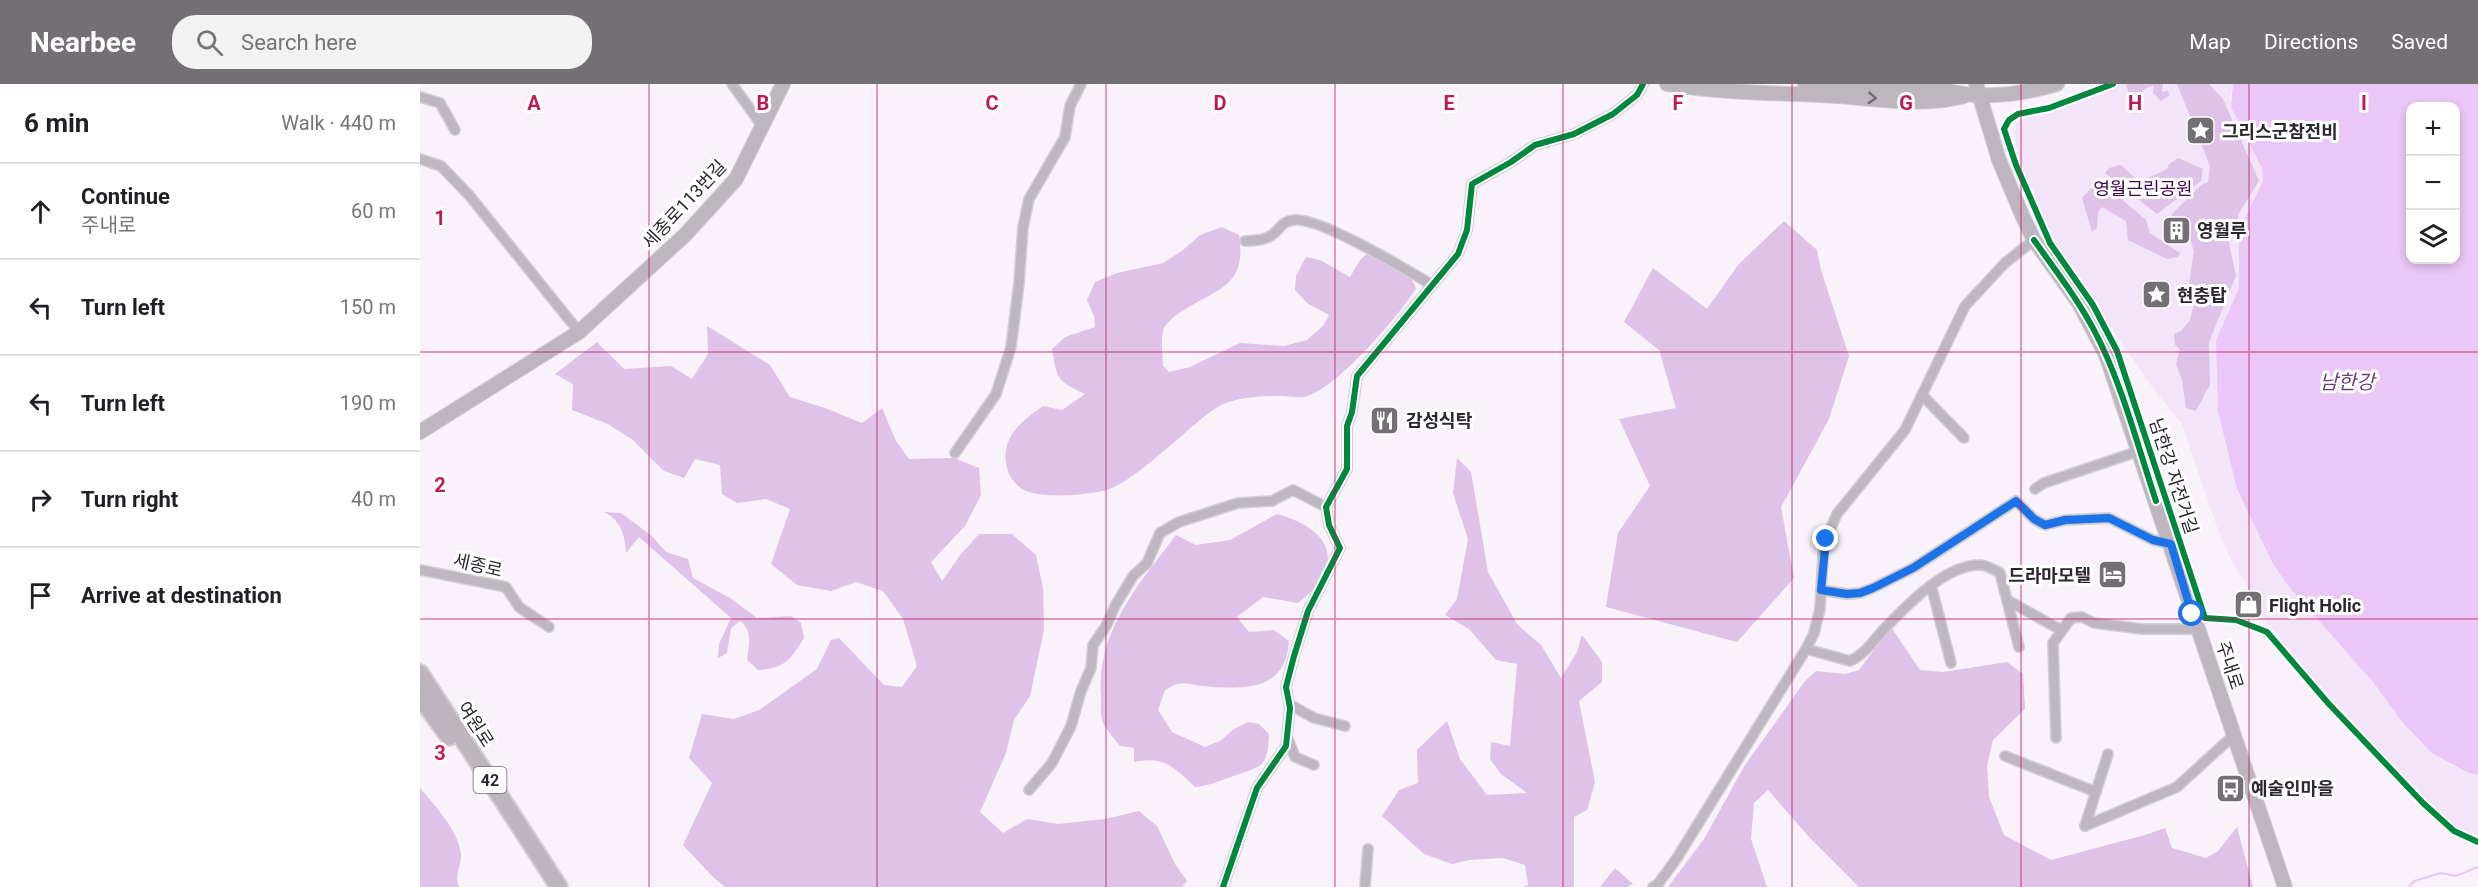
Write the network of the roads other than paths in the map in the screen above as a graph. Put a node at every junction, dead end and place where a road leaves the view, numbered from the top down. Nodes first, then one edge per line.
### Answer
1 (732, 84) edge
2 (783, 84) edge
3 (1081, 84) edge
4 (1643, 84) edge
5 (1667, 84) edge
6 (1804, 84) edge
7 (2057, 84) edge
8 (1978, 90) edge
9 (1964, 96) junction
10 (420, 97) edge
11 (763, 127) junction
12 (455, 130) dead end
13 (420, 159) edge
14 (2034, 240) junction
15 (1245, 241) dead end
16 (1432, 285) junction
17 (579, 332) junction
18 (1923, 396) junction
19 (420, 432) edge
20 (1964, 438) dead end
21 (2139, 451) junction
22 (955, 453) dead end
23 (2035, 489) dead end
24 (1326, 507) junction
25 (2171, 544) junction
26 (420, 570) edge
27 (1931, 585) junction
28 (1821, 590) junction
29 (2007, 600) junction
30 (549, 627) dead end
31 (2199, 629) junction
32 (2061, 630) junction
33 (2019, 647) dead end
34 (1806, 649) junction
35 (1951, 663) dead end
36 (420, 673) edge
37 (420, 692) edge
38 (420, 697) edge
39 (1289, 704) junction
40 (1345, 726) dead end
41 (2234, 735) junction
42 (1287, 736) junction
43 (2056, 738) dead end
44 (453, 742) junction
45 (2108, 754) dead end
46 (2005, 756) dead end
47 (1314, 765) dead end
48 (1029, 790) dead end
49 (2096, 792) junction
50 (1368, 849) dead end
51 (1367, 886) edge
52 (548, 887) edge
53 (559, 887) edge
54 (1223, 887) edge
55 (1653, 887) edge
56 (2285, 887) edge

1 - 11 street
2 - 11 street, 세종로113번길
3 - 22 street
4 - 16 street
5 -> 9 street
6 - 9 street
7 - 8 street
8 - 9 street
8 - 14 street, 주내로
10 - 12 street
11 - 17 street, 세종로113번길
13 - 17 street
14 - 18 street
14 - 21 street, 주내로
15 - 16 street
16 - 24 street
17 - 19 street, 세종로113번길
18 - 20 street
18 - 28 street
21 - 23 street
21 - 25 street, 주내로
24 - 39 street
24 - 48 street
25 - 28 street
25 - 31 street, 주내로
26 - 30 street, 세종로
27 - 29 street
27 - 34 street
27 - 35 street
28 - 34 street
29 - 32 street
29 - 33 street
31 - 32 street
31 - 41 street, 주내로
32 - 43 street
34 - 55 street
36 - 53 highway, 여원로 / 42
37 - 44 highway, 여원로 / 42
38 - 44 highway
39 - 40 street
39 - 42 street
41 - 49 street
41 - 56 street, 주내로
42 - 47 street
42 - 54 street
44 - 52 highway, 여원로 / 42
45 - 49 street
46 - 49 street
50 - 51 street

